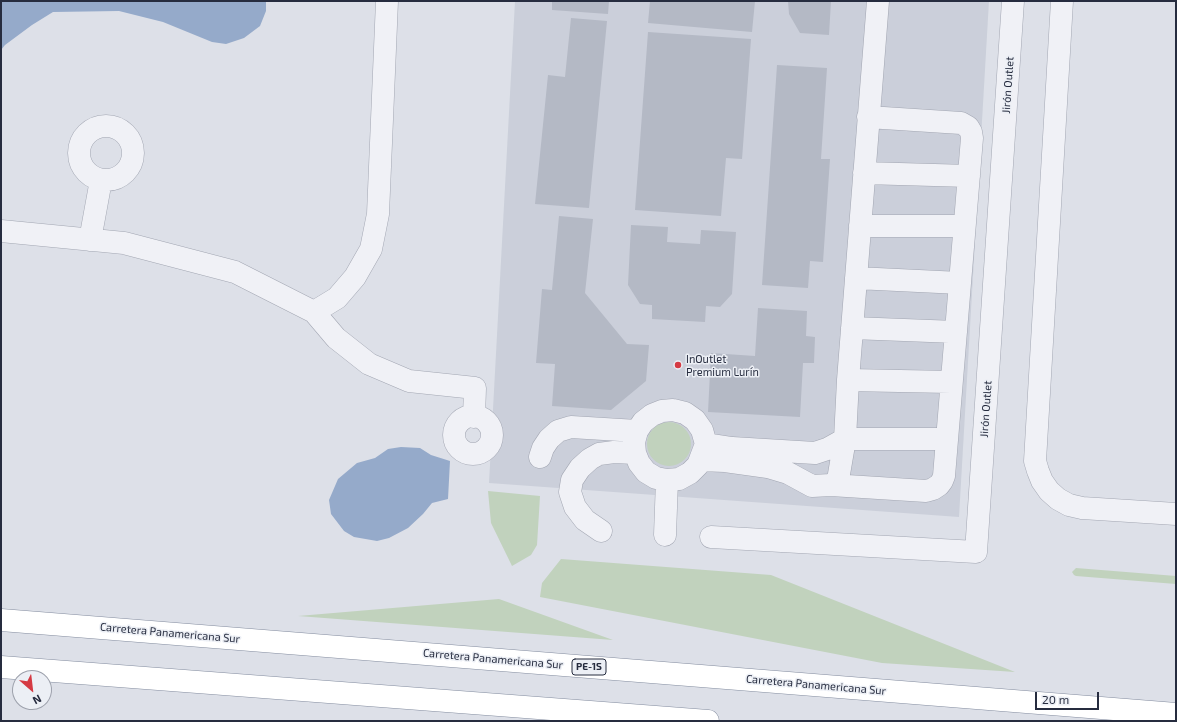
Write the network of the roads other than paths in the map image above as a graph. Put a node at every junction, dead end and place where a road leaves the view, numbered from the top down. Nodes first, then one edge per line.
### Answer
1 (387, 1) edge
2 (878, 1) edge
3 (1014, 1) edge
4 (1062, 1) edge
5 (868, 118) junction
6 (864, 173) junction
7 (969, 176) junction
8 (100, 180) dead end
9 (860, 226) junction
10 (964, 226) junction
11 (1, 231) edge
12 (90, 240) junction
13 (856, 278) junction
14 (960, 283) junction
15 (314, 312) junction
16 (852, 328) junction
17 (956, 332) junction
18 (848, 380) junction
19 (952, 382) junction
20 (474, 417) dead end
21 (637, 431) junction
22 (845, 439) junction
23 (947, 439) junction
24 (703, 452) junction
25 (635, 453) junction
26 (540, 457) dead end
27 (667, 480) junction
28 (831, 485) junction
29 (1176, 514) edge
30 (601, 531) dead end
31 (665, 535) dead end
32 (711, 537) dead end
33 (1, 620) edge
34 (1, 667) edge
35 (1176, 714) edge
36 (708, 721) edge

1 - 15 street
2 - 5 street
3 - 32 street, Jirón Outlet
4 - 29 street
5 - 6 street
5 - 7 street
6 - 7 street
6 - 9 street
7 - 10 street
8 - 12 street
9 - 10 street
9 - 13 street
10 - 14 street
11 - 12 street
12 - 15 street
13 - 14 street
13 - 16 street
14 - 17 street
15 - 20 street
16 - 17 street
16 - 18 street
17 - 19 street
18 - 19 street
18 - 22 street
19 - 23 street
21 - 24 street
21 - 25 street
21 - 26 street
22 - 23 street
22 - 24 street
22 - 28 street
23 - 28 street
24 - 27 street
24 - 28 street
25 - 27 street
25 - 30 street
27 - 31 street
33 - 35 highway, Carretera Panamericana Sur / PE-1S
34 - 36 highway

